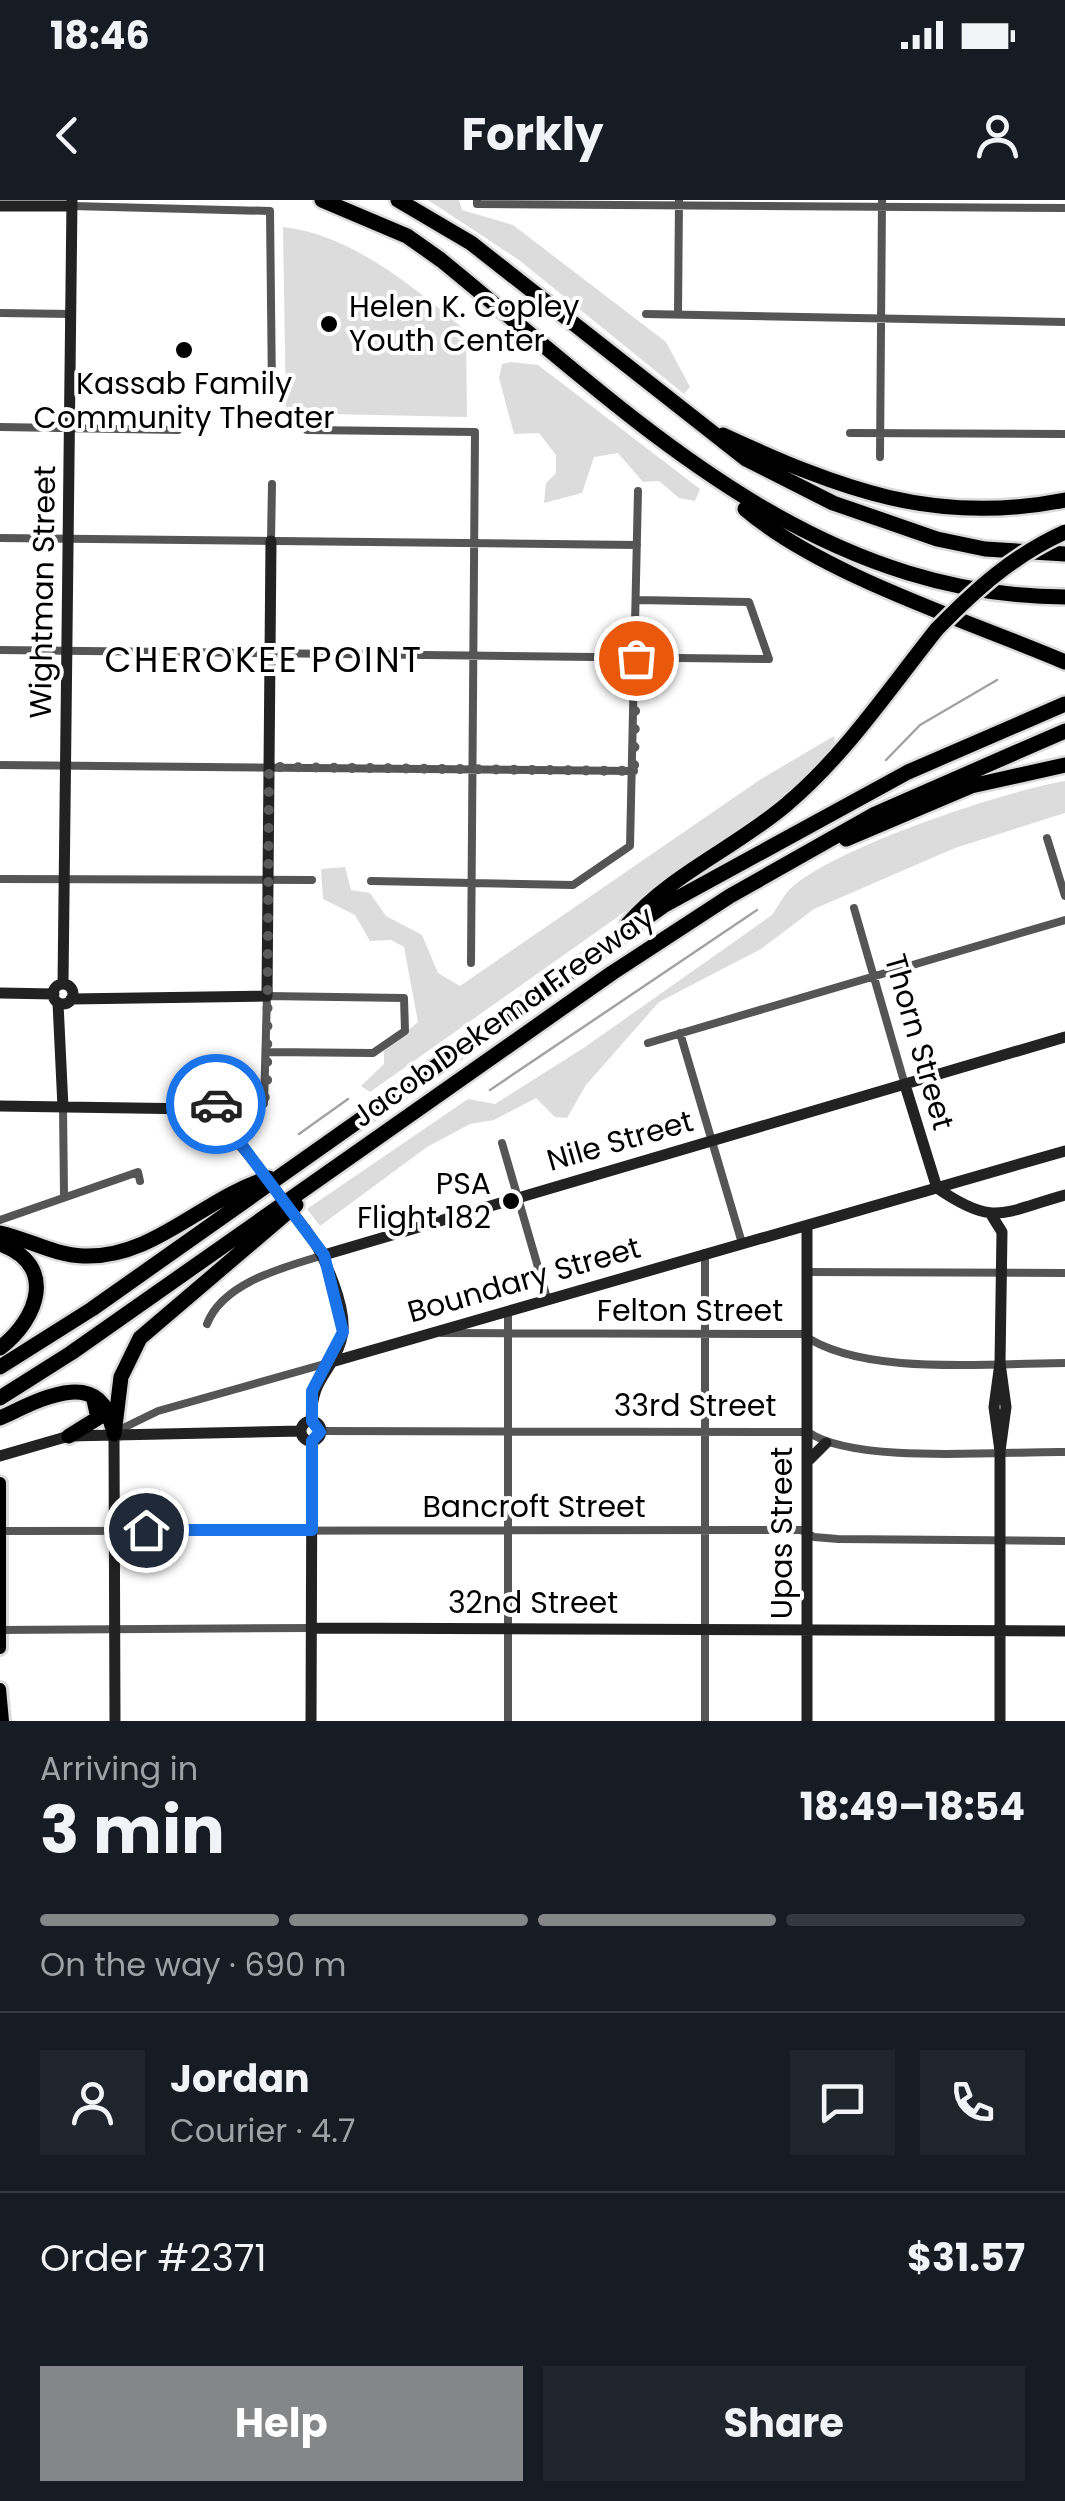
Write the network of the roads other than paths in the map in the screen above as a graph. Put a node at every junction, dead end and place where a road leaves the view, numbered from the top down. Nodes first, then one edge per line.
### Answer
1 (322, 200) edge
2 (398, 200) edge
3 (477, 202) edge
4 (72, 203) edge
5 (679, 203) edge
6 (882, 204) edge
7 (0, 206) edge
8 (1065, 208) edge
9 (0, 313) edge
10 (71, 314) junction
11 (646, 314) dead end
12 (678, 314) junction
13 (881, 321) junction
14 (1065, 322) edge
15 (272, 392) dead end
16 (695, 422) junction
17 (0, 427) edge
18 (70, 428) junction
19 (178, 430) dead end
20 (307, 430) dead end
21 (850, 433) dead end
22 (880, 434) junction
23 (1065, 434) edge
24 (880, 457) dead end
25 (696, 467) junction
26 (272, 484) dead end
27 (638, 490) dead end
28 (1065, 500) edge
29 (1065, 532) edge
30 (0, 538) edge
31 (69, 538) junction
32 (272, 540) junction
33 (474, 542) junction
34 (637, 545) junction
35 (1065, 554) edge
36 (1065, 597) edge
37 (636, 600) junction
38 (0, 650) edge
39 (68, 651) junction
40 (270, 654) junction
41 (473, 656) junction
42 (636, 658) junction
43 (1065, 662) edge
44 (1065, 704) edge
45 (1065, 730) edge
46 (0, 765) edge
47 (66, 765) junction
48 (1065, 765) edge
49 (269, 767) junction
50 (472, 769) junction
51 (634, 771) junction
52 (1047, 838) dead end
53 (0, 879) edge
54 (64, 880) junction
55 (268, 880) junction
56 (312, 880) dead end
57 (372, 881) dead end
58 (472, 883) junction
59 (730, 896) junction
60 (1065, 896) edge
61 (854, 908) dead end
62 (1065, 920) edge
63 (614, 941) junction
64 (471, 963) dead end
65 (874, 977) junction
66 (0, 993) edge
67 (64, 996) junction
68 (267, 996) junction
69 (680, 1034) junction
70 (1065, 1038) edge
71 (648, 1043) dead end
72 (267, 1052) junction
73 (905, 1086) junction
74 (0, 1106) edge
75 (63, 1107) junction
76 (198, 1109) junction
77 (388, 1130) junction
78 (712, 1141) junction
79 (502, 1143) dead end
80 (1065, 1151) edge
81 (282, 1174) junction
82 (140, 1182) dead end
83 (937, 1188) junction
84 (64, 1194) junction
85 (518, 1196) junction
86 (1065, 1196) edge
87 (992, 1216) junction
88 (0, 1220) edge
89 (807, 1226) junction
90 (0, 1233) edge
91 (742, 1243) junction
92 (0, 1244) edge
93 (706, 1253) junction
94 (324, 1255) junction
95 (807, 1272) junction
96 (1000, 1273) junction
97 (1065, 1273) edge
98 (547, 1298) junction
99 (508, 1309) junction
100 (207, 1324) dead end
101 (508, 1332) junction
102 (705, 1333) junction
103 (428, 1334) junction
104 (808, 1337) junction
105 (0, 1348) edge
106 (1000, 1362) junction
107 (328, 1363) junction
108 (1065, 1363) edge
109 (0, 1367) edge
110 (92, 1397) junction
111 (0, 1398) edge
112 (0, 1418) edge
113 (314, 1431) junction
114 (508, 1431) junction
115 (705, 1432) junction
116 (808, 1432) junction
117 (114, 1434) junction
118 (69, 1436) junction
119 (826, 1444) junction
120 (1000, 1451) junction
121 (1065, 1452) edge
122 (0, 1456) edge
123 (808, 1463) junction
124 (0, 1483) edge
125 (0, 1530) edge
126 (114, 1530) junction
127 (312, 1530) junction
128 (508, 1530) junction
129 (705, 1530) junction
130 (807, 1534) junction
131 (1000, 1541) junction
132 (1065, 1541) edge
133 (312, 1628) junction
134 (508, 1628) junction
135 (705, 1628) junction
136 (115, 1629) junction
137 (0, 1630) edge
138 (807, 1630) junction
139 (1000, 1630) junction
140 (1065, 1631) edge
141 (0, 1648) edge
142 (0, 1689) edge
143 (2, 1721) edge
144 (115, 1721) edge
145 (312, 1721) edge
146 (508, 1721) edge
147 (705, 1721) edge
148 (807, 1721) edge
149 (1000, 1721) edge

1 - 25 highway
2 - 16 highway
3 - 5 street
4 - 7 street
4 - 10 street, Wightman Street
4 - 15 street
5 - 6 street
5 - 12 street
6 - 8 street
6 - 13 street
9 - 10 street
10 - 18 street, Wightman Street
11 - 12 street
12 - 13 street
13 - 14 street
13 - 22 street
16 - 28 highway
16 - 35 highway
17 - 18 street
18 - 19 street
18 - 31 street, Wightman Street
20 - 33 street
21 - 22 street
22 - 23 street
22 - 24 street
25 - 36 highway
25 - 43 highway
26 - 32 street
27 - 34 street
29 - 63 highway, bridge
30 - 31 street
31 - 32 street
31 - 39 street, Wightman Street
32 - 33 street
32 - 40 street
33 - 34 street
33 - 41 street
34 - 37 street
37 - 42 street
37 - 42 street
38 - 39 street
39 - 40 street
39 - 47 street, Wightman Street
40 - 41 street
40 - 49 street
41 - 42 street
41 - 50 street
42 - 51 street
44 - 63 highway, Jacob Dekema Freeway
45 - 59 highway, Jacob Dekema Freeway
46 - 47 street
47 - 49 street
47 - 54 street, Wightman Street
48 - 59 highway
49 - 50 street
49 - 55 street
50 - 51 street
50 - 58 street
51 - 58 street
52 - 60 street
53 - 54 street
54 - 55 street
54 - 67 street, Wightman Street
55 - 56 street
55 - 68 street
57 - 58 street
58 - 64 street
59 - 77 highway, Jacob Dekema Freeway
61 - 65 street, Thorn Street
62 - 65 street
63 - 81 highway, Jacob Dekema Freeway
65 - 69 street
65 - 73 street, Thorn Street
66 - 67 street
67 - 68 street
67 - 75 street, Wightman Street
68 - 72 street
68 - 72 street
69 - 71 street
69 - 78 street
70 - 73 street, Nile Street
72 - 76 street
73 - 78 street, Nile Street
73 - 83 street, Thorn Street
74 - 75 street
75 - 76 street
75 - 84 street, Wightman Street
76 - 94 street, bridge
77 - 111 highway, Jacob Dekema Freeway
77 - 117 highway
78 - 85 street, Nile Street
78 - 91 street
79 - 85 street
80 - 83 street, Boundary Street
81 - 90 highway
81 - 109 highway, Jacob Dekema Freeway
82 - 84 street
83 - 87 street
83 - 89 street, Boundary Street
84 - 88 street
85 - 94 street, Nile Street
85 - 98 street
86 - 87 street
87 - 96 street
89 - 91 street, Boundary Street
89 - 95 street, Upas Street
91 - 93 street, Boundary Street
92 - 105 highway
93 - 98 street, Boundary Street
93 - 102 street
94 - 100 street, Nile Street
94 - 107 street
95 - 96 street
95 - 104 street, Upas Street
96 - 97 street
96 - 106 street
98 - 99 street, Boundary Street
99 - 101 street
99 - 103 street, Boundary Street
101 - 102 street, Felton Street
101 - 103 street, Felton Street
101 - 114 street
102 - 104 street, Felton Street
102 - 115 street
103 - 107 street, Boundary Street
104 - 106 street, Felton Street
104 - 116 street, Upas Street
106 - 108 street, Felton Street
106 - 120 street
107 - 113 street
107 - 117 street, Boundary Street
110 - 112 highway
110 - 117 highway
110 - 118 highway
113 - 114 street, 33rd Street
113 - 117 street
113 - 127 street
114 - 115 street, 33rd Street
114 - 128 street
115 - 116 street, 33rd Street
115 - 129 street
116 - 119 street, 33rd Street
116 - 123 street, Upas Street
117 - 118 street, Boundary Street
117 - 126 street
118 - 122 street, Boundary Street
119 - 120 street, 33rd Street
119 - 123 street
120 - 121 street, 33rd Street
120 - 131 street
123 - 130 street, Upas Street
124 - 125 main road
125 - 126 street, Bancroft Street
125 - 137 main road
126 - 127 street, Bancroft Street
126 - 136 street
127 - 128 street, Bancroft Street
127 - 133 street
128 - 129 street, Bancroft Street
128 - 134 street
129 - 130 street, Bancroft Street
129 - 135 street
130 - 131 street, Bancroft Street
130 - 138 street, Upas Street
131 - 132 street, Bancroft Street
131 - 139 street
133 - 134 street, 32nd Street
133 - 136 street, 32nd Street
133 - 145 street
134 - 135 street, 32nd Street
134 - 146 street
135 - 138 street, 32nd Street
135 - 147 street
136 - 137 street, 32nd Street
136 - 144 street
137 - 141 main road
138 - 139 street, 32nd Street
138 - 148 street, Upas Street
139 - 140 street, 32nd Street
139 - 149 street
142 - 143 main road

